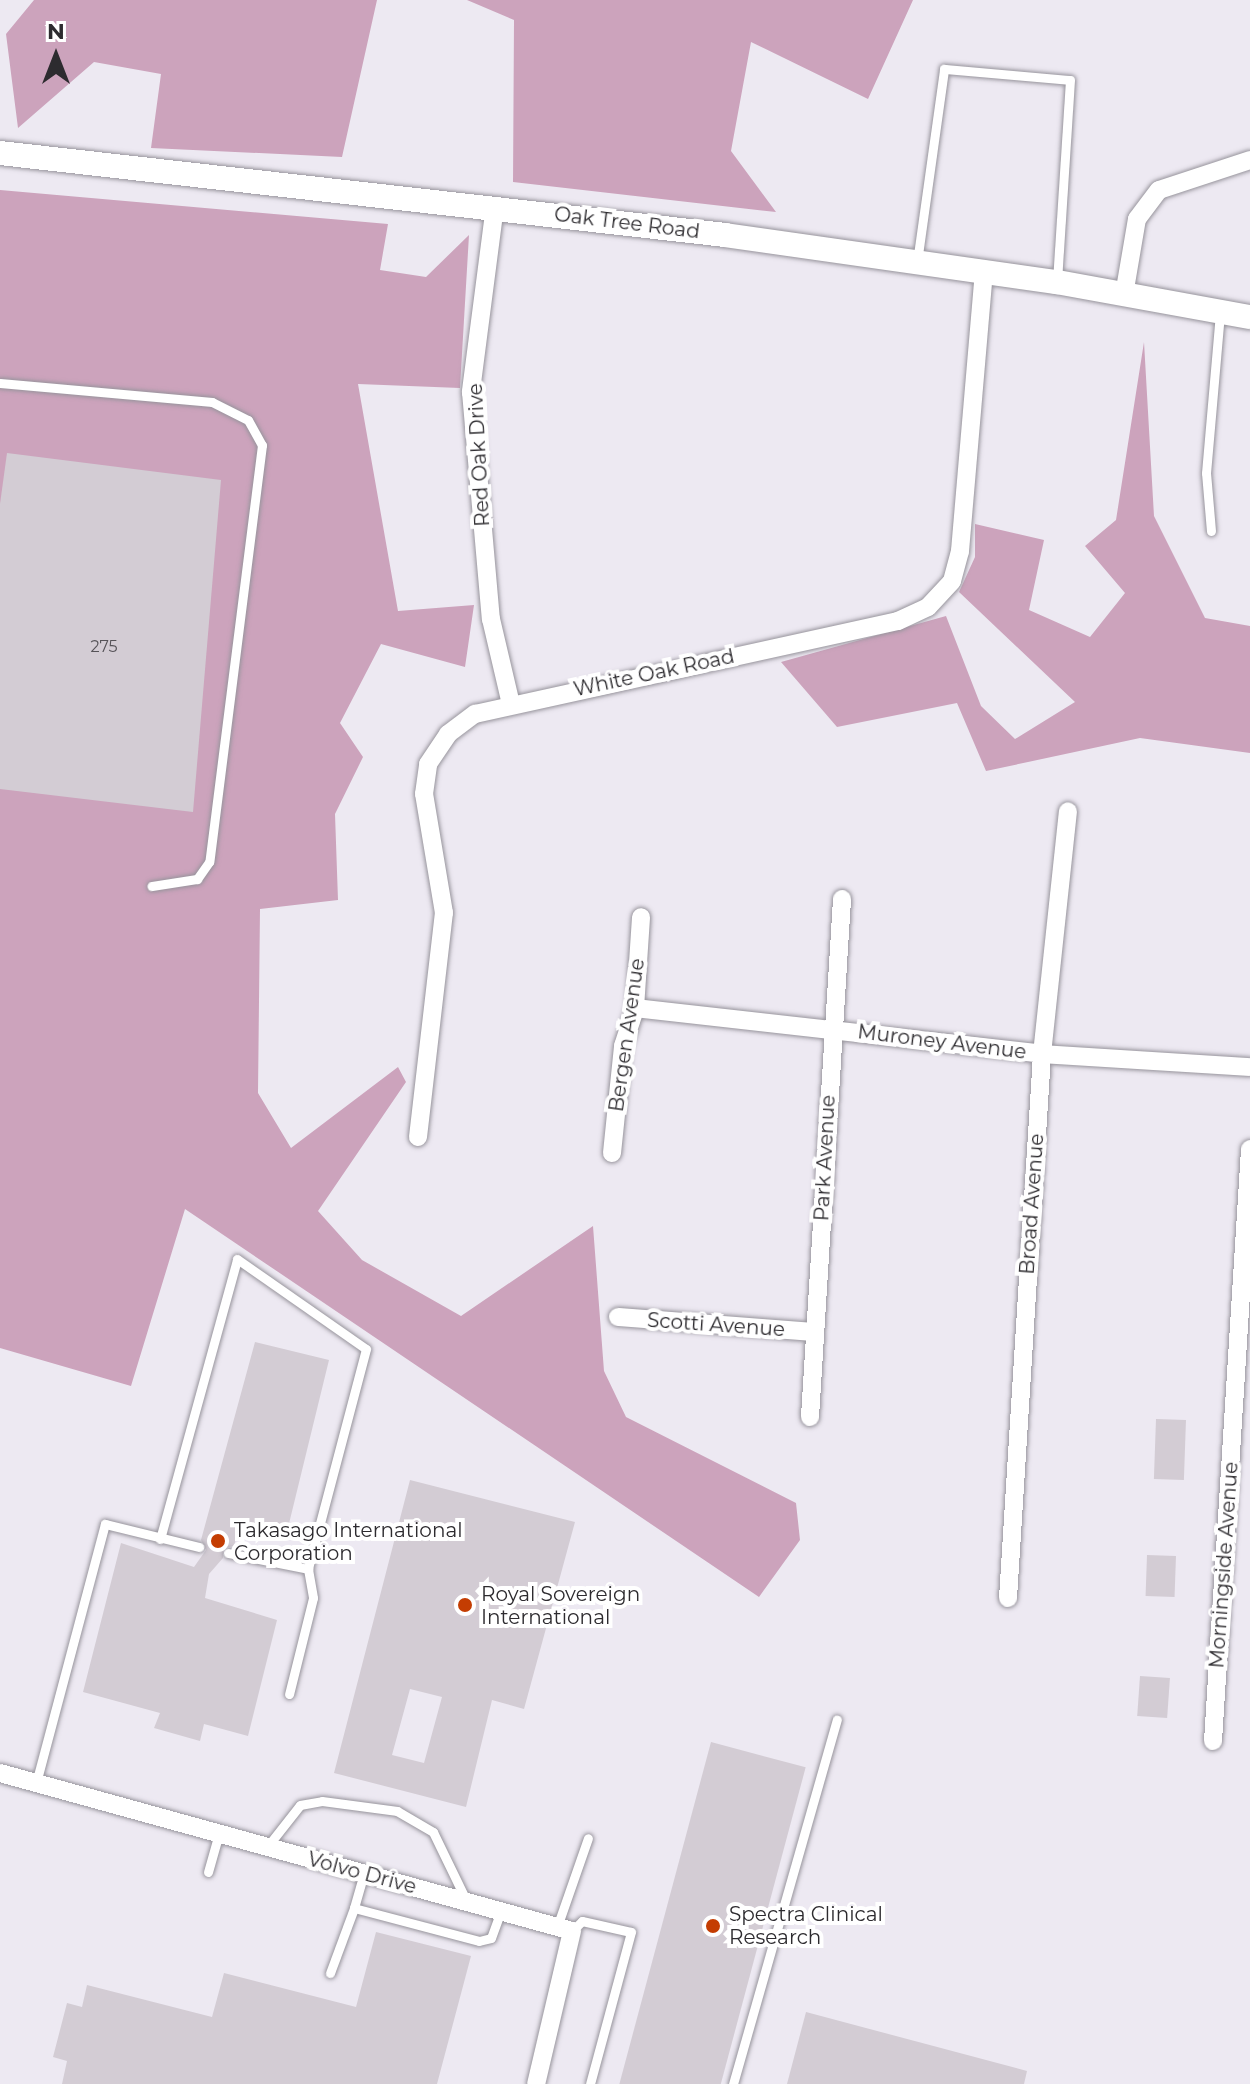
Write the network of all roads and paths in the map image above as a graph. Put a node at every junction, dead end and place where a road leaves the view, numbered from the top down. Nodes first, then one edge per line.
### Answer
1 (0, 153) edge
2 (1250, 160) edge
3 (495, 206) junction
4 (917, 262) junction
5 (984, 271) junction
6 (1057, 282) junction
7 (1124, 295) junction
8 (1220, 312) junction
9 (1250, 317) edge
10 (0, 383) edge
11 (1211, 531) dead end
12 (511, 704) junction
13 (1068, 811) dead end
14 (152, 886) dead end
15 (842, 899) dead end
16 (641, 917) dead end
17 (635, 1008) junction
18 (832, 1030) junction
19 (1042, 1054) junction
20 (1250, 1067) edge
21 (418, 1137) dead end
22 (1250, 1149) edge
23 (612, 1153) dead end
24 (618, 1317) dead end
25 (814, 1332) junction
26 (810, 1417) dead end
27 (160, 1539) junction
28 (199, 1547) dead end
29 (228, 1553) dead end
30 (308, 1569) junction
31 (1008, 1598) dead end
32 (289, 1694) dead end
33 (837, 1720) dead end
34 (1213, 1741) dead end
35 (0, 1773) edge
36 (36, 1783) junction
37 (219, 1833) junction
38 (588, 1838) dead end
39 (267, 1847) junction
40 (208, 1872) dead end
41 (364, 1873) junction
42 (467, 1902) junction
43 (354, 1908) junction
44 (501, 1911) junction
45 (564, 1929) junction
46 (330, 1973) dead end
47 (536, 2084) edge
48 (590, 2084) edge
49 (733, 2084) edge

1 - 3 street, Oak Tree Road
2 - 7 street
3 - 4 street, Oak Tree Road
3 - 12 street, Red Oak Drive
4 - 5 street, Oak Tree Road
4 - 6 lane
5 - 6 street, Oak Tree Road
5 - 12 street, White Oak Road
6 - 7 street, Oak Tree Road
7 - 8 street, Oak Tree Road
8 - 9 street, Oak Tree Road
8 - 11 lane
10 - 14 lane
12 - 21 street, White Oak Road
13 - 19 street, Broad Avenue
15 - 18 street, Park Avenue
16 - 17 street, Bergen Avenue
17 - 18 street, Muroney Avenue
17 - 23 street, Bergen Avenue
18 - 19 street, Muroney Avenue
18 - 25 street, Park Avenue
19 - 20 street, Muroney Avenue
19 - 31 street, Broad Avenue
22 - 34 street, Morningside Avenue
24 - 25 street, Scotti Avenue
25 - 26 street, Park Avenue
27 - 28 lane
27 - 30 lane
27 - 36 lane
29 - 30 lane
30 - 32 lane
33 - 49 lane
35 - 36 street, Volvo Drive
36 - 37 street, Volvo Drive
37 - 39 street, Volvo Drive
37 - 40 lane
38 - 45 lane
39 - 41 street, Volvo Drive
39 - 42 lane
41 - 42 street, Volvo Drive
41 - 43 lane
42 - 44 street, Volvo Drive
43 - 44 lane
43 - 46 lane
44 - 45 street, Volvo Drive
45 - 47 street
45 - 48 lane

